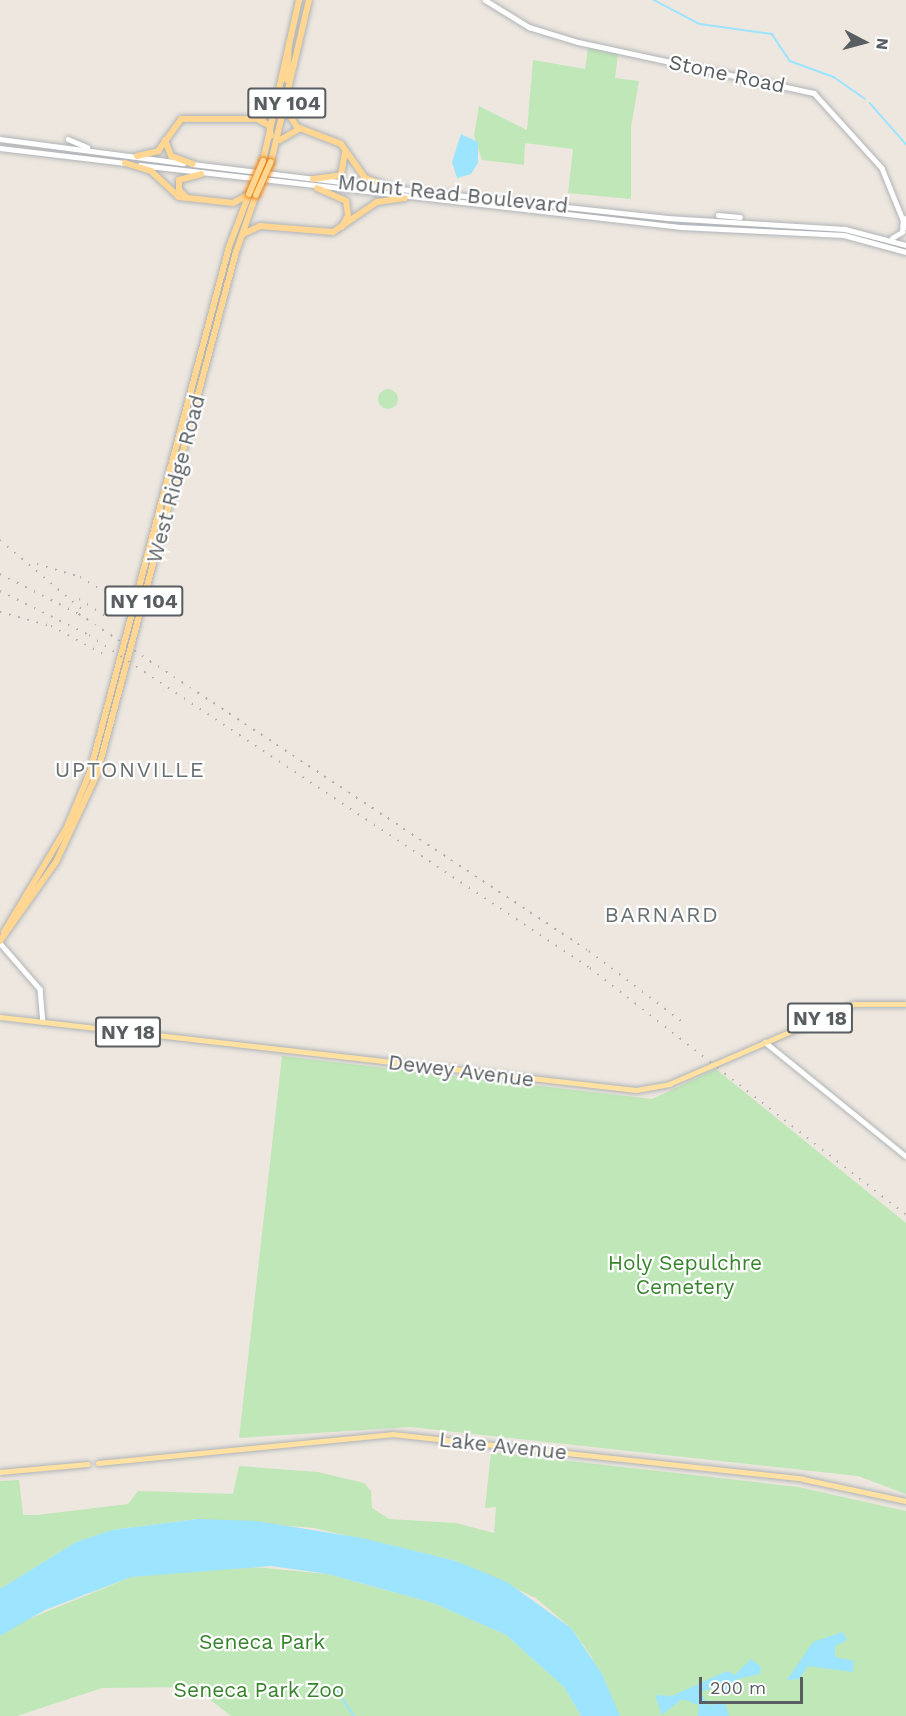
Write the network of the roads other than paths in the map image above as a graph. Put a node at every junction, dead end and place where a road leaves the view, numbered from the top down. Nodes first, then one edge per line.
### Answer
1 (299, 0) edge
2 (309, 0) edge
3 (485, 0) edge
4 (288, 41) junction
5 (288, 96) junction
6 (279, 101) junction
7 (286, 105) junction
8 (255, 119) junction
9 (305, 130) junction
10 (166, 133) junction
11 (69, 139) dead end
12 (0, 140) edge
13 (270, 142) junction
14 (341, 144) junction
15 (0, 148) edge
16 (276, 149) junction
17 (102, 150) junction
18 (137, 156) junction
19 (125, 163) junction
20 (193, 164) junction
21 (201, 174) junction
22 (313, 179) junction
23 (317, 188) junction
24 (392, 188) junction
25 (249, 194) junction
26 (190, 197) junction
27 (405, 198) junction
28 (227, 203) junction
29 (251, 207) junction
30 (718, 215) dead end
31 (903, 218) junction
32 (760, 220) junction
33 (236, 225) junction
34 (264, 226) junction
35 (906, 227) edge
36 (337, 231) junction
37 (886, 238) junction
38 (239, 240) junction
39 (906, 245) edge
40 (906, 252) edge
41 (0, 941) edge
42 (906, 1004) edge
43 (0, 1017) edge
44 (43, 1022) junction
45 (765, 1042) junction
46 (906, 1156) edge
47 (98, 1463) dead end
48 (88, 1464) dead end
49 (0, 1472) edge
50 (906, 1501) edge

1 - 4 highway, West Ridge Road / NY 104
2 - 5 highway, West Ridge Road / NY 104
3 - 31 main road, Stone Road
4 - 5 highway
4 - 6 highway, West Ridge Road / NY 104
5 - 7 highway, West Ridge Road / NY 104
6 - 8 highway
6 - 13 highway, West Ridge Road / NY 104
7 - 9 highway
7 - 16 highway, West Ridge Road / NY 104
8 - 10 highway
8 - 13 highway
9 - 14 highway
9 - 16 highway
10 - 18 highway
10 - 20 highway
11 - 17 main road
12 - 17 main road, Mount Read Boulevard
13 - 25 highway, West Ridge Road / NY 104, bridge
14 - 22 highway
14 - 24 highway
15 - 19 main road, Mount Read Boulevard
16 - 29 highway, West Ridge Road / NY 104, bridge
17 - 18 main road, Mount Read Boulevard
18 - 20 main road, Mount Read Boulevard
19 - 21 main road, Mount Read Boulevard
19 - 26 highway
20 - 22 main road, Mount Read Boulevard
21 - 23 main road, Mount Read Boulevard
21 - 26 highway
22 - 24 main road, Mount Read Boulevard
23 - 27 main road, Mount Read Boulevard
23 - 36 highway
24 - 32 main road, Mount Read Boulevard
25 - 28 highway
25 - 33 highway, West Ridge Road / NY 104
26 - 28 highway
27 - 36 highway
27 - 40 main road, Mount Read Boulevard
28 - 33 highway
29 - 34 highway
29 - 38 highway, West Ridge Road / NY 104
30 - 32 main road
31 - 35 main road, Stone Road
31 - 37 main road
32 - 37 main road, Mount Read Boulevard
33 - 41 highway, West Ridge Road / NY 104
34 - 36 highway
34 - 38 highway
37 - 39 main road, Mount Read Boulevard
38 - 41 highway, West Ridge Road / NY 104
41 - 44 main road
42 - 45 main road, Dewey Avenue / NY 18
43 - 44 main road, Dewey Avenue / NY 18
44 - 45 main road, Dewey Avenue / NY 18
45 - 46 main road
47 - 50 main road, Lake Avenue
48 - 49 main road

